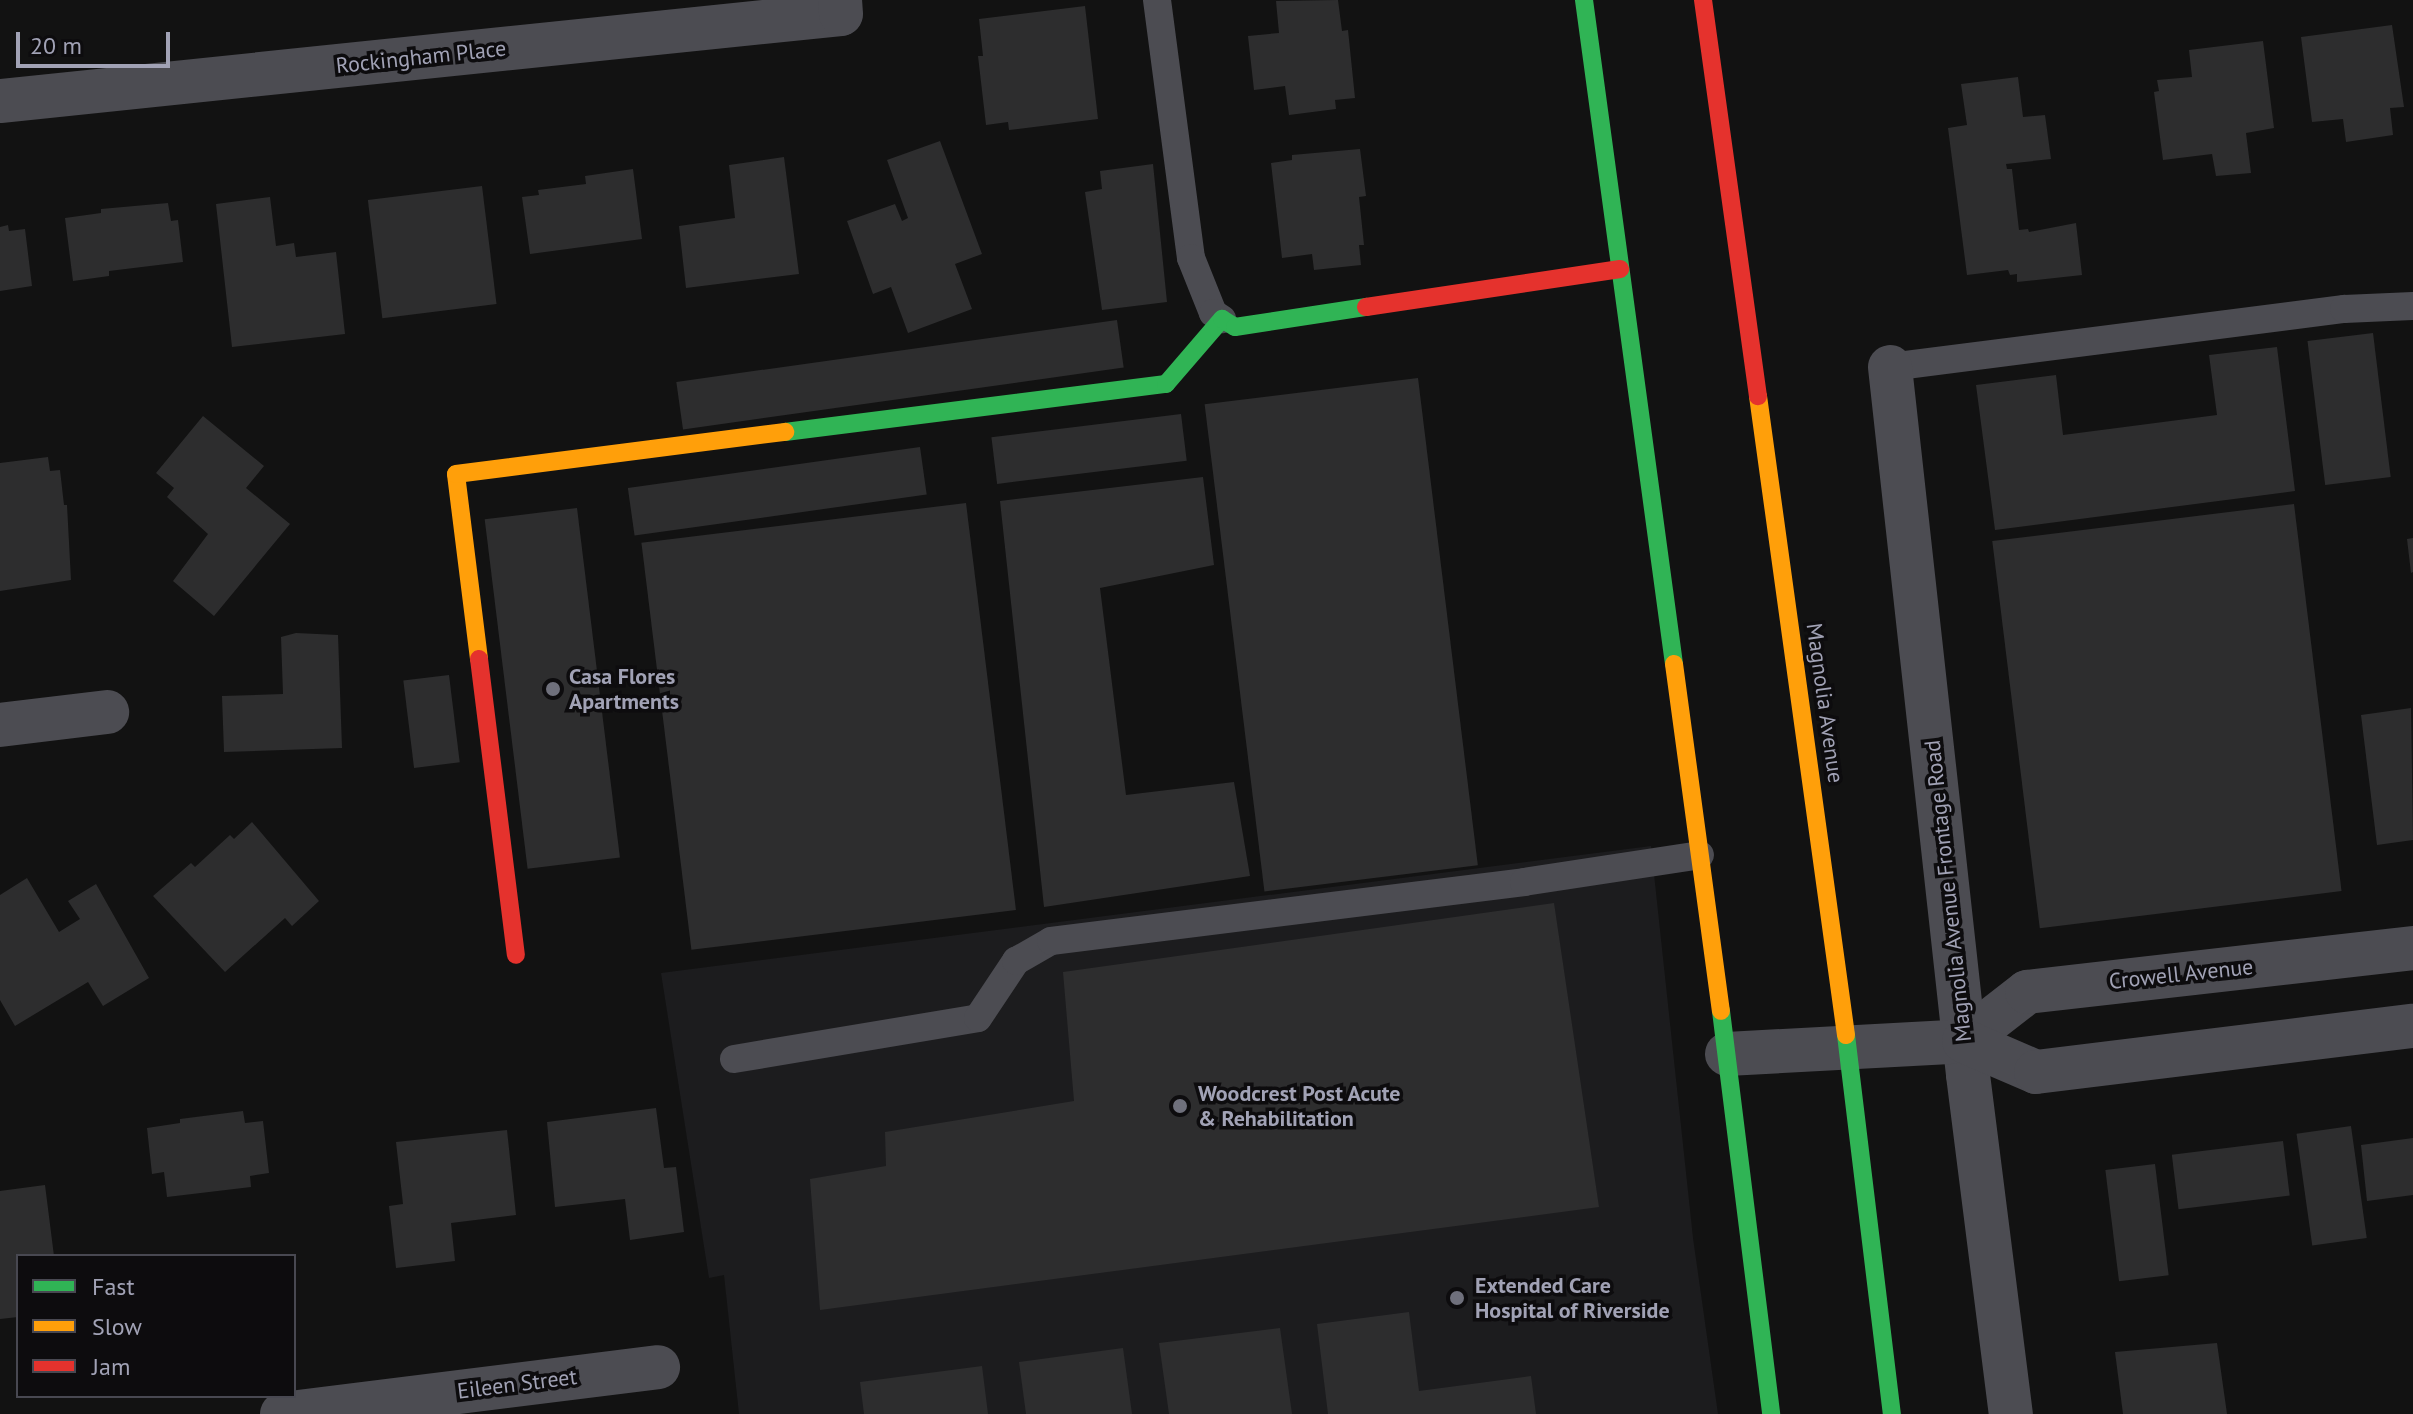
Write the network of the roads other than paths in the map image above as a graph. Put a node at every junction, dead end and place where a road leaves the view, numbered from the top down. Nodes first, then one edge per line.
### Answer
1 (1157, 0) edge
2 (1584, 0) edge
3 (1703, 0) edge
4 (840, 7) edge
5 (0, 101) edge
6 (1620, 269) junction
7 (2413, 306) edge
8 (1222, 319) junction
9 (1890, 367) joint
10 (107, 712) dead end
11 (0, 725) edge
12 (1700, 855) junction
13 (2413, 948) edge
14 (516, 955) dead end
15 (2413, 1026) edge
16 (1964, 1041) junction
17 (1847, 1048) junction
18 (1727, 1054) junction
19 (734, 1059) dead end
20 (658, 1367) dead end
21 (409, 1406) edge
22 (282, 1414) edge
23 (1771, 1414) edge
24 (1892, 1414) edge
25 (2011, 1414) edge

1 - 8 lane
2 - 6 main road
3 - 17 main road, Magnolia Avenue
4 - 5 street, Rockingham Place
6 - 8 main road
6 - 12 main road
7 - 9 lane
8 - 14 main road
9 - 16 street, Magnolia Avenue Frontage Road
10 - 11 street
12 - 18 main road
12 - 19 lane
13 - 16 street, Crowell Avenue
15 - 16 street
16 - 17 street
16 - 25 street, Magnolia Avenue Frontage Road
17 - 18 street
17 - 24 main road, Magnolia Avenue
18 - 23 main road
20 - 21 street, Eileen Street
21 - 22 street, Eileen Street

